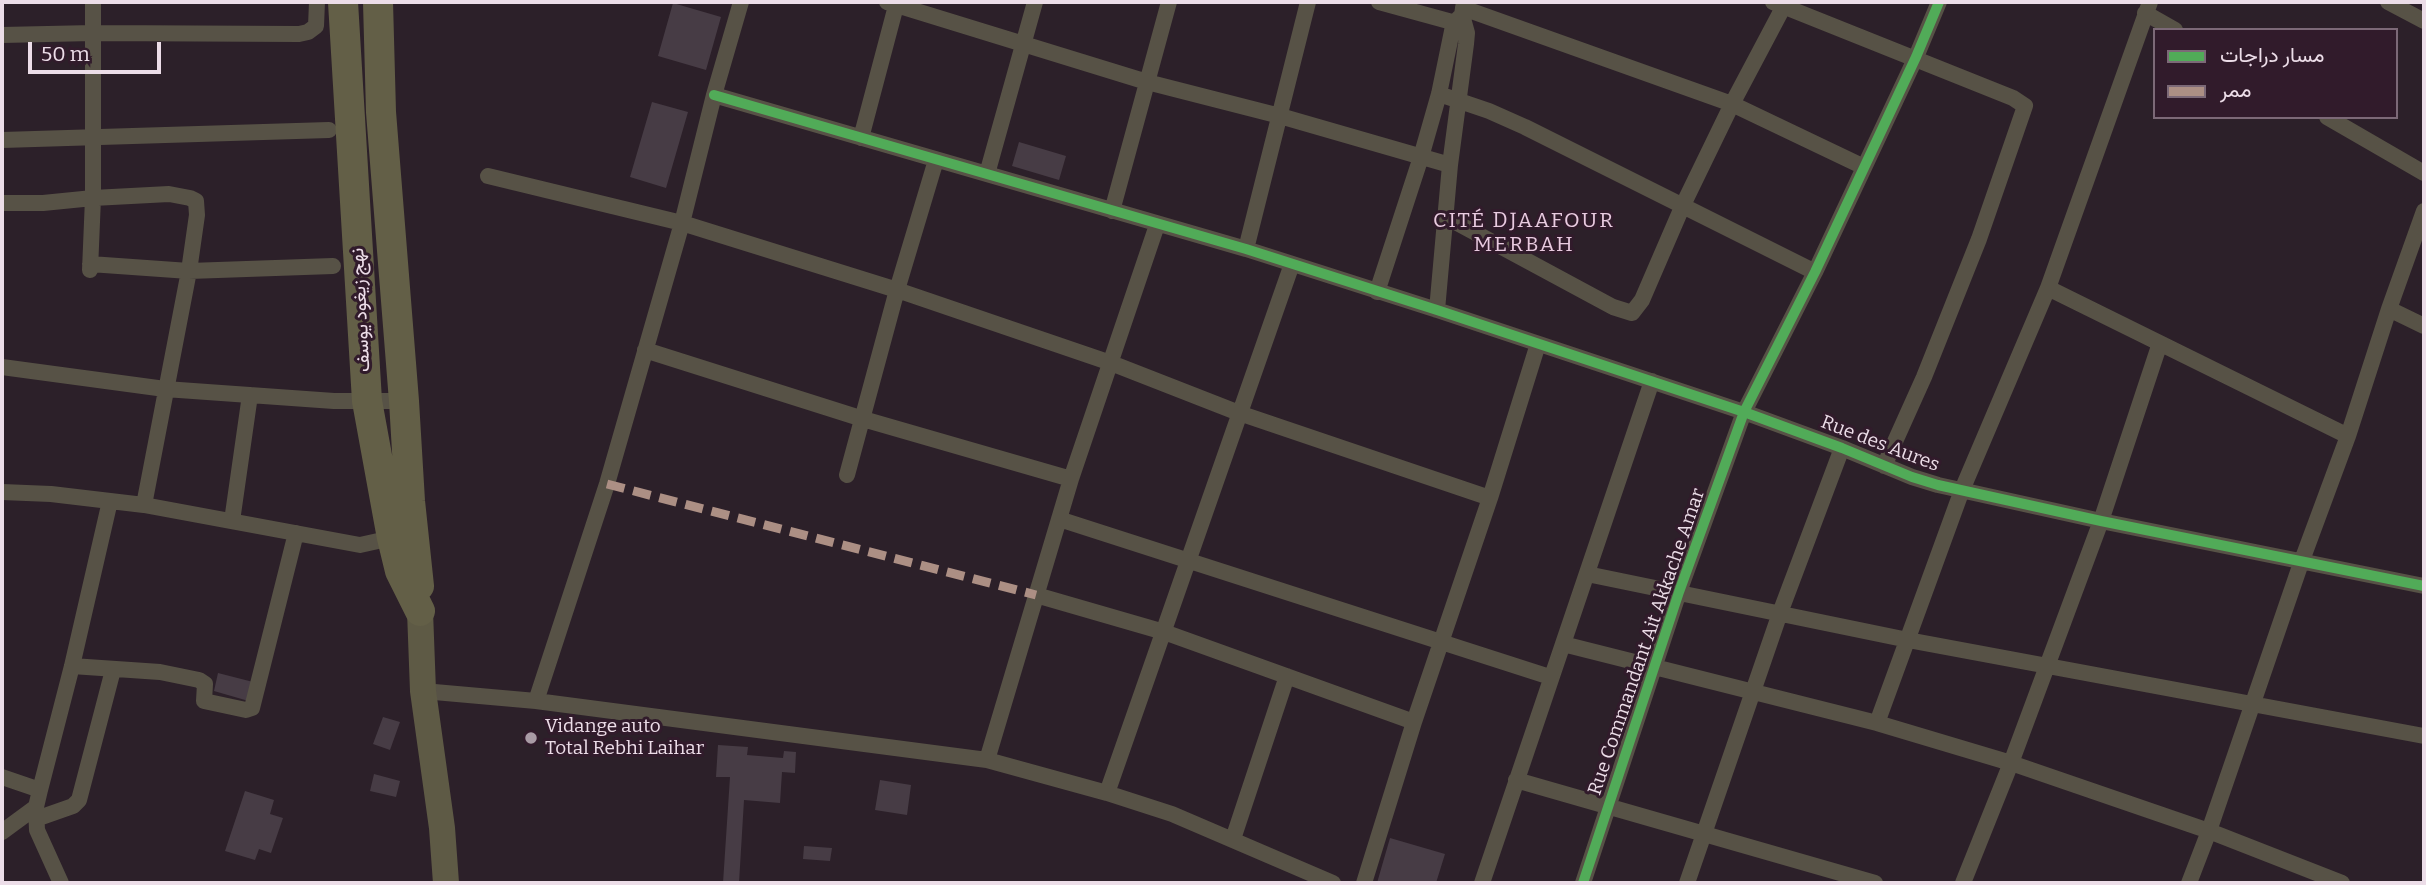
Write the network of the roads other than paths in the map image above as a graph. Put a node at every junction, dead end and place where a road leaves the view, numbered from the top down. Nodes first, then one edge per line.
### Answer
1 (93, 2) edge
2 (317, 2) edge
3 (343, 2) edge
4 (378, 2) edge
5 (741, 2) edge
6 (1035, 2) edge
7 (1169, 2) edge
8 (1308, 2) edge
9 (1379, 2) edge
10 (1939, 2) edge
11 (2388, 2) edge
12 (894, 3) edge
13 (1781, 3) edge
14 (2148, 7) edge
15 (1462, 15) edge
16 (2424, 21) edge
17 (2173, 28) edge
18 (93, 33) junction
19 (2, 35) edge
20 (1023, 45) junction
21 (1916, 57) junction
22 (1147, 82) junction
23 (1438, 94) junction
24 (714, 95) junction
25 (1460, 101) junction
26 (1732, 104) junction
27 (1280, 116) junction
28 (2331, 119) edge
29 (329, 130) dead end
30 (94, 138) junction
31 (861, 138) junction
32 (2, 140) edge
33 (1421, 157) junction
34 (936, 160) junction
35 (1450, 165) junction
36 (1864, 167) junction
37 (2424, 173) edge
38 (987, 174) junction
39 (488, 176) dead end
40 (93, 198) junction
41 (2, 203) edge
42 (1684, 205) junction
43 (1112, 211) junction
44 (2424, 211) edge
45 (1446, 217) junction
46 (681, 223) junction
47 (1157, 225) junction
48 (1246, 249) junction
49 (1292, 264) junction
50 (333, 266) dead end
51 (189, 271) junction
52 (1815, 272) junction
53 (2048, 288) junction
54 (897, 290) junction
55 (1377, 292) junction
56 (2389, 309) junction
57 (1437, 310) junction
58 (2424, 326) edge
59 (1538, 344) junction
60 (2160, 344) junction
61 (645, 349) junction
62 (1111, 363) junction
63 (2, 367) edge
64 (1652, 381) junction
65 (165, 389) junction
66 (250, 395) junction
67 (367, 401) junction
68 (404, 401) junction
69 (1744, 412) junction
70 (1239, 413) junction
71 (863, 419) junction
72 (2348, 436) junction
73 (1842, 448) junction
74 (1884, 466) junction
75 (847, 475) dead end
76 (1072, 479) junction
77 (1962, 490) junction
78 (2, 492) edge
79 (1490, 498) junction
80 (110, 501) junction
81 (144, 505) junction
82 (1059, 519) junction
83 (232, 521) junction
84 (2101, 521) junction
85 (296, 533) junction
86 (403, 536) junction
87 (1189, 561) junction
88 (2301, 563) junction
89 (1587, 574) junction
90 (2424, 586) edge
91 (1679, 592) junction
92 (1036, 595) junction
93 (420, 611) joint
94 (1780, 613) junction
95 (1164, 632) junction
96 (1908, 640) junction
97 (1441, 643) junction
98 (1563, 644) junction
99 (2046, 665) junction
100 (72, 666) junction
101 (1656, 667) junction
102 (113, 670) junction
103 (1287, 676) junction
104 (1550, 677) junction
105 (423, 691) junction
106 (1754, 692) junction
107 (536, 701) junction
108 (2254, 706) junction
109 (1414, 722) junction
110 (1877, 723) junction
111 (2424, 736) edge
112 (987, 760) junction
113 (2011, 763) junction
114 (2, 777) edge
115 (1516, 780) junction
116 (40, 790) junction
117 (1107, 793) junction
118 (1609, 808) junction
119 (36, 819) junction
120 (2209, 831) junction
121 (2, 832) edge
122 (1705, 835) junction
123 (1233, 839) junction
124 (61, 883) edge
125 (446, 883) edge
126 (1333, 883) edge
127 (1364, 883) edge
128 (1482, 883) edge
129 (1583, 883) edge
130 (1687, 883) edge
131 (1875, 883) edge
132 (1963, 883) edge
133 (2189, 883) edge
134 (2342, 883) edge

1 - 18 street
2 - 18 street
3 - 67 highway, نهج زيغود يوسف
4 - 68 highway, نهج زيغود يوسف
5 - 24 street
6 - 20 street
7 - 22 street
8 - 27 street
9 - 15 street
10 - 21 street, Rue Commandant Ait Akkache Amar
11 - 16 street
12 - 20 street
12 - 31 street
13 - 21 street
13 - 26 street
14 - 17 street
14 - 53 street
15 - 23 street
15 - 25 street
15 - 26 street
18 - 19 street
18 - 30 street
20 - 22 street
20 - 38 street
21 - 36 street, Rue Commandant Ait Akkache Amar
21 - 74 street
22 - 27 street
22 - 43 street
23 - 25 street
23 - 33 street
24 - 31 street, Rue des Aures
24 - 46 street
25 - 35 street
25 - 42 street
26 - 36 street
26 - 42 street
27 - 33 street
27 - 48 street
28 - 37 street
29 - 30 street
30 - 32 street
30 - 40 street
31 - 34 street, Rue des Aures
33 - 35 street
33 - 55 street
34 - 38 street, Rue des Aures
34 - 54 street
35 - 45 street
36 - 52 street, Rue Commandant Ait Akkache Amar
38 - 43 street, Rue des Aures
39 - 46 street
40 - 41 street
40 - 51 street
40 - 51 street
42 - 45 street
42 - 52 street
43 - 47 street, Rue des Aures
44 - 56 street
45 - 57 street
46 - 54 street
46 - 61 street
47 - 48 street, Rue des Aures
47 - 62 street
48 - 49 street, Rue des Aures
49 - 55 street, Rue des Aures
49 - 70 street
50 - 51 street
51 - 65 street
52 - 69 street, Rue Commandant Ait Akkache Amar
53 - 60 street
53 - 77 street
54 - 62 street
54 - 71 street
55 - 57 street, Rue des Aures
56 - 58 street
56 - 72 street
57 - 59 street, Rue des Aures
59 - 64 street, Rue des Aures
59 - 79 street
60 - 72 street
60 - 84 street
61 - 71 street
61 - 107 street
62 - 70 street
62 - 76 street
63 - 65 street
64 - 69 street, Rue des Aures
64 - 89 street
65 - 66 street
65 - 81 street
66 - 67 street
66 - 83 street
67 - 68 street
67 - 86 highway, نهج زيغود يوسف
68 - 86 highway, نهج زيغود يوسف
69 - 73 street, Rue des Aures
69 - 91 street, Rue Commandant Ait Akkache Amar
70 - 79 street
70 - 87 street
71 - 75 street
71 - 76 street
72 - 88 street
73 - 74 street, Rue des Aures
73 - 94 street
74 - 77 street, Rue des Aures
76 - 82 street
77 - 84 street, Rue des Aures
77 - 96 street
78 - 80 street
79 - 97 street
80 - 81 street
80 - 100 street
81 - 83 street
82 - 87 street
82 - 92 street
83 - 85 street
84 - 88 street, Rue des Aures
84 - 99 street
85 - 86 street
85 - 102 street
86 - 93 highway, نهج زيغود يوسف
87 - 95 street
87 - 97 street
88 - 90 street, Rue des Aures
88 - 108 street
89 - 91 street
89 - 98 street
91 - 94 street
91 - 101 street, Rue Commandant Ait Akkache Amar
92 - 95 street
92 - 112 street
93 - 105 main road, نهج زيغود يوسف
94 - 96 street
94 - 106 street
95 - 103 street
95 - 117 street
96 - 99 street
96 - 110 street
97 - 104 street
97 - 109 street
98 - 101 street
98 - 104 street
99 - 108 street
99 - 113 street
100 - 102 street
100 - 116 street
101 - 106 street
101 - 118 street, Rue Commandant Ait Akkache Amar
102 - 119 street
103 - 109 street
103 - 123 street
104 - 115 street
105 - 107 street
105 - 125 main road, نهج زيغود يوسف
106 - 110 street
106 - 122 street
107 - 112 street
108 - 111 street
108 - 120 street
109 - 127 street
110 - 113 street
112 - 117 street
113 - 120 street
113 - 132 street
114 - 116 street
115 - 118 street
115 - 128 street
116 - 119 street
117 - 123 street
118 - 122 street
118 - 129 street, Rue Commandant Ait Akkache Amar
119 - 121 street
119 - 124 street
120 - 133 street
120 - 134 street
122 - 130 street
122 - 131 street
123 - 126 street

